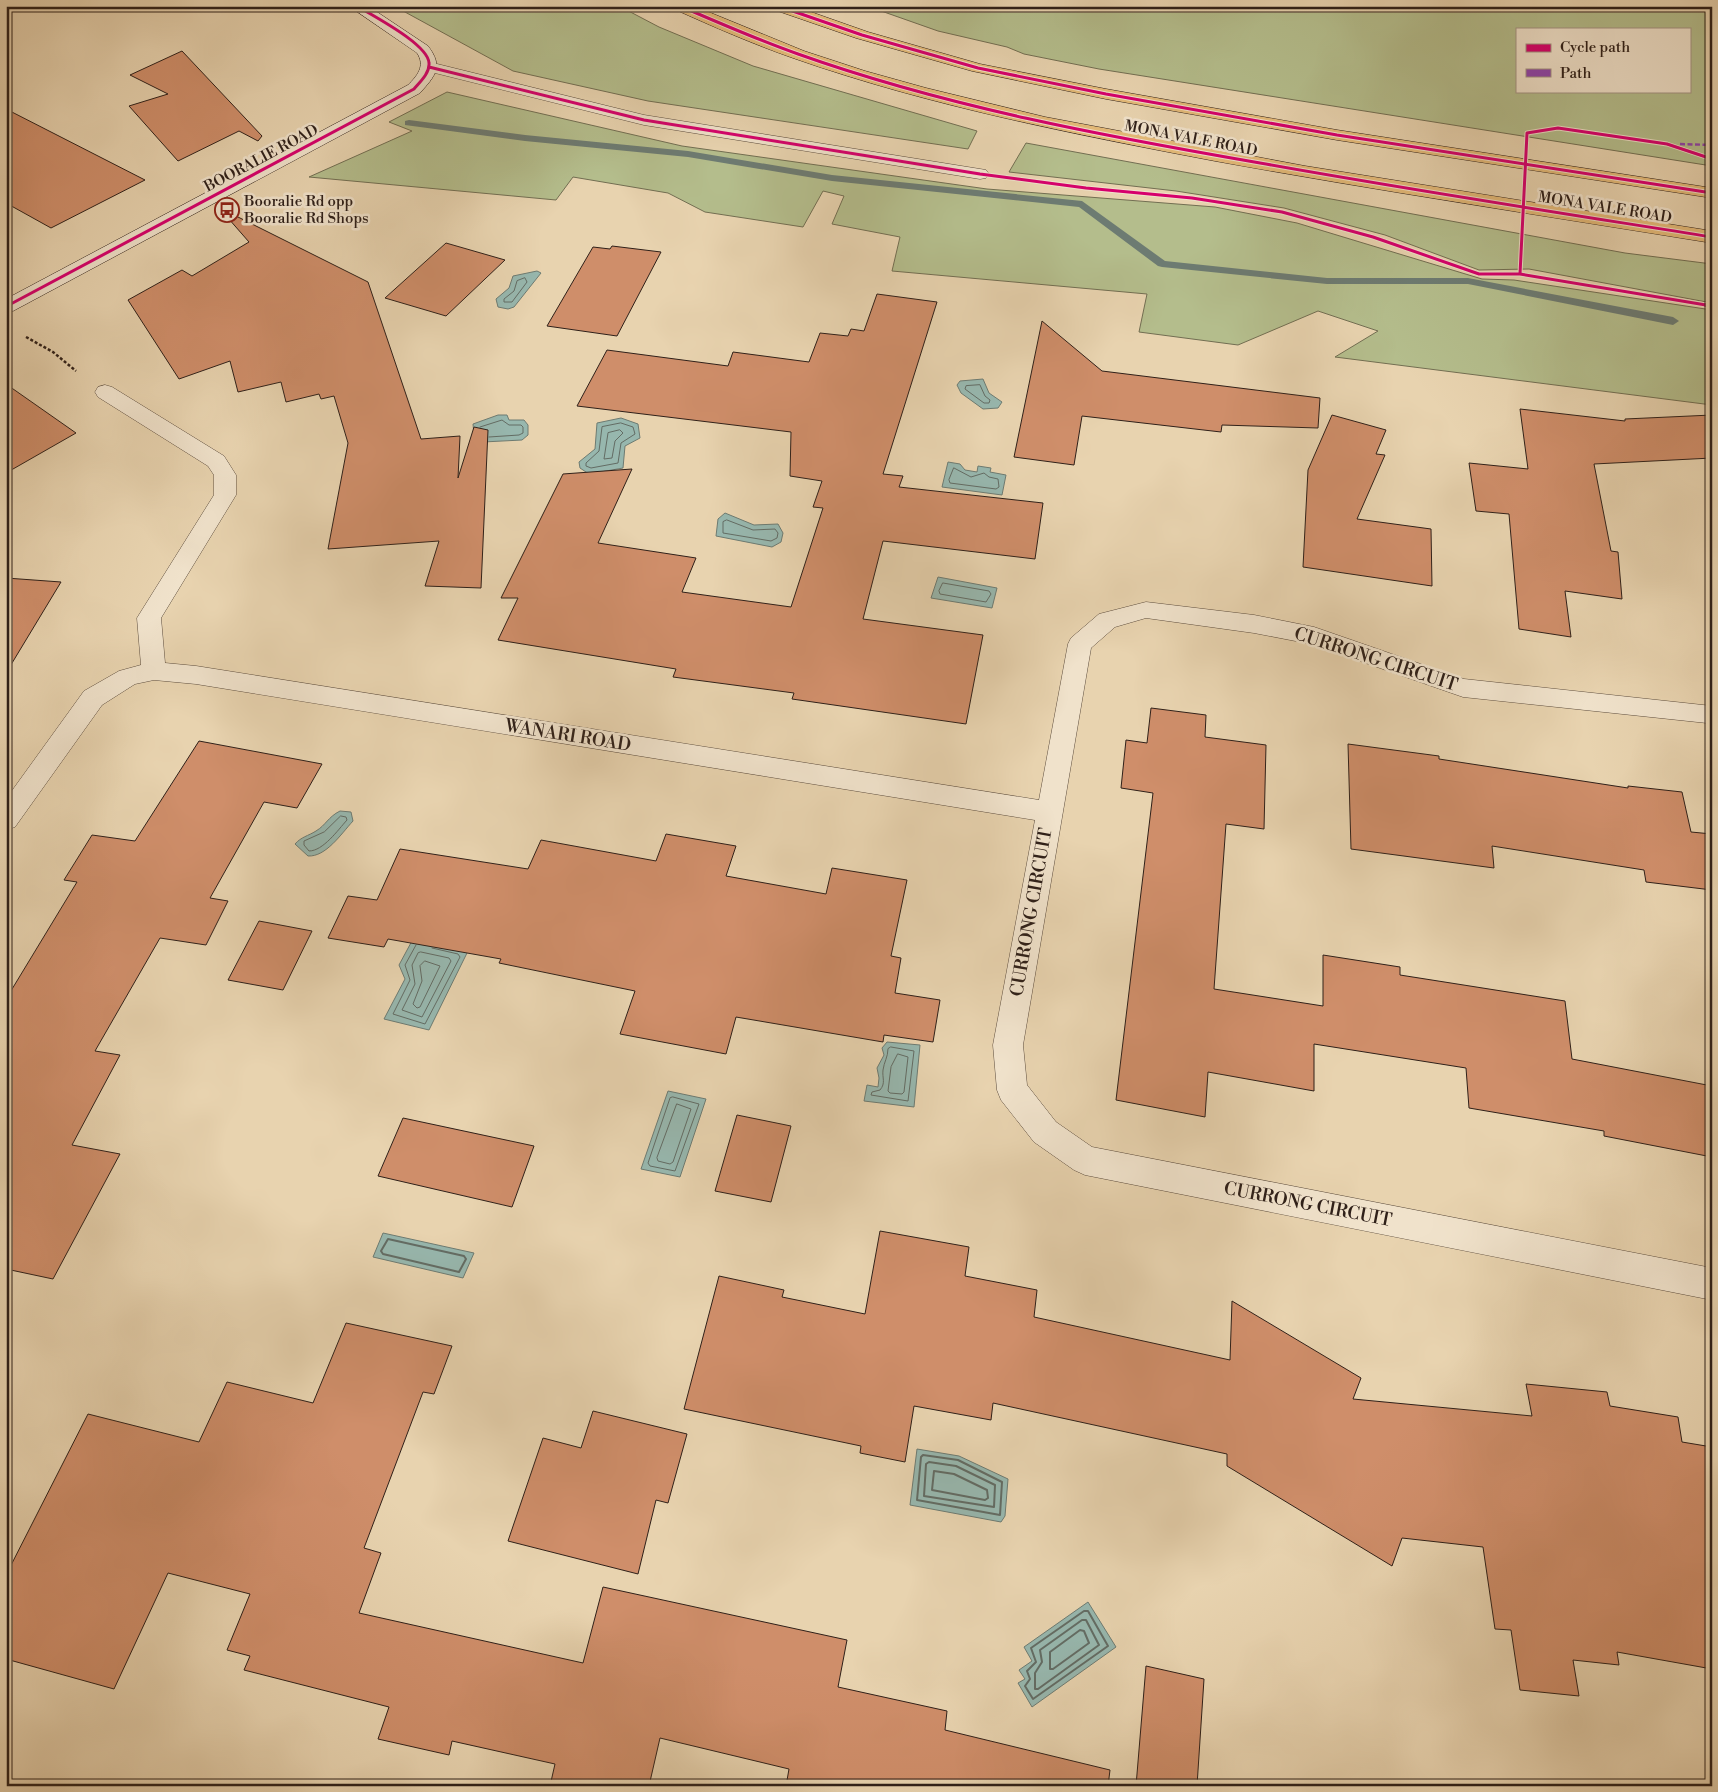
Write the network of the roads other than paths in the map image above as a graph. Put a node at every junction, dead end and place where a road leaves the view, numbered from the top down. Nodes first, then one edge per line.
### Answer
1 (357, 6) edge
2 (680, 6) edge
3 (778, 6) edge
4 (429, 68) junction
5 (980, 174) dead end
6 (1712, 194) edge
7 (1712, 237) edge
8 (6, 307) edge
9 (105, 392) road end
10 (154, 671) junction
11 (1707, 714) dead end
12 (1049, 812) junction
13 (6, 820) edge
14 (1712, 1284) edge

1 - 4 street
2 - 7 highway, MONA VALE ROAD
3 - 6 highway, MONA VALE ROAD
4 - 5 street
4 - 8 street, BOORALIE ROAD
9 - 10 street
10 - 12 street, WANARI ROAD
10 - 13 street, WANARI ROAD
11 - 12 street, CURRONG CIRCUIT
12 - 14 street, CURRONG CIRCUIT

